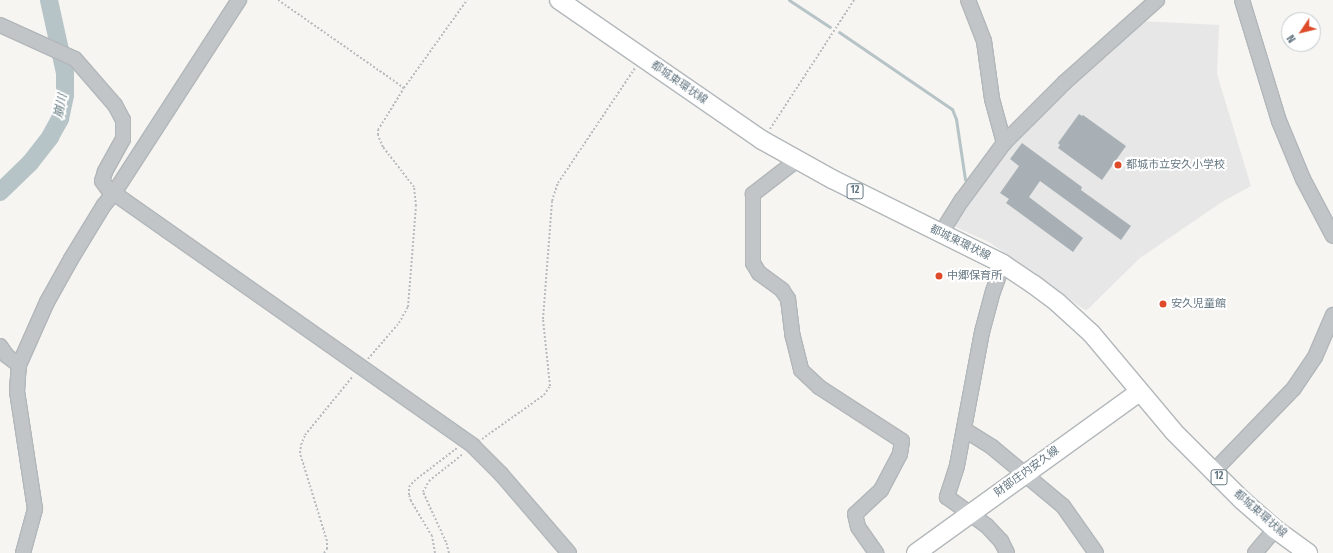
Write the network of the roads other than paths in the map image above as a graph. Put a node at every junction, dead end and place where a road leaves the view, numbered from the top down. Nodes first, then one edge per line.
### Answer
1 (239, 0) edge
2 (559, 0) edge
3 (968, 0) edge
4 (1157, 0) edge
5 (1242, 0) edge
6 (0, 25) edge
7 (1004, 143) junction
8 (797, 160) junction
9 (114, 193) junction
10 (941, 233) junction
11 (1333, 236) edge
12 (1003, 264) junction
13 (1333, 315) edge
14 (0, 346) edge
15 (19, 365) junction
16 (1139, 392) junction
17 (965, 430) junction
18 (1213, 472) junction
19 (1024, 474) junction
20 (970, 513) junction
21 (1275, 529) junction
22 (23, 553) edge
23 (569, 553) edge
24 (876, 553) edge
25 (916, 553) edge
26 (1007, 553) edge
27 (1096, 553) edge
28 (1255, 553) edge
29 (1308, 553) edge

1 - 9 street
2 - 8 main road, 都城東環状線 / 12
3 - 7 street
4 - 7 street
5 - 11 street
6 - 9 street
7 - 10 street
8 - 10 main road, 都城東環状線 / 12
8 - 24 street
9 - 15 street
9 - 23 street
10 - 12 main road, 都城東環状線 / 12
12 - 16 main road, 都城東環状線 / 12
12 - 17 street
13 - 18 street
14 - 15 street
15 - 22 street
16 - 18 main road, 都城東環状線 / 12
16 - 19 main road, 財部庄内安久線
17 - 19 street
17 - 20 street
18 - 21 main road, 都城東環状線 / 12
19 - 20 main road, 財部庄内安久線
19 - 27 street
20 - 25 main road, 財部庄内安久線
20 - 26 street
21 - 28 street
21 - 29 main road, 都城東環状線 / 12

